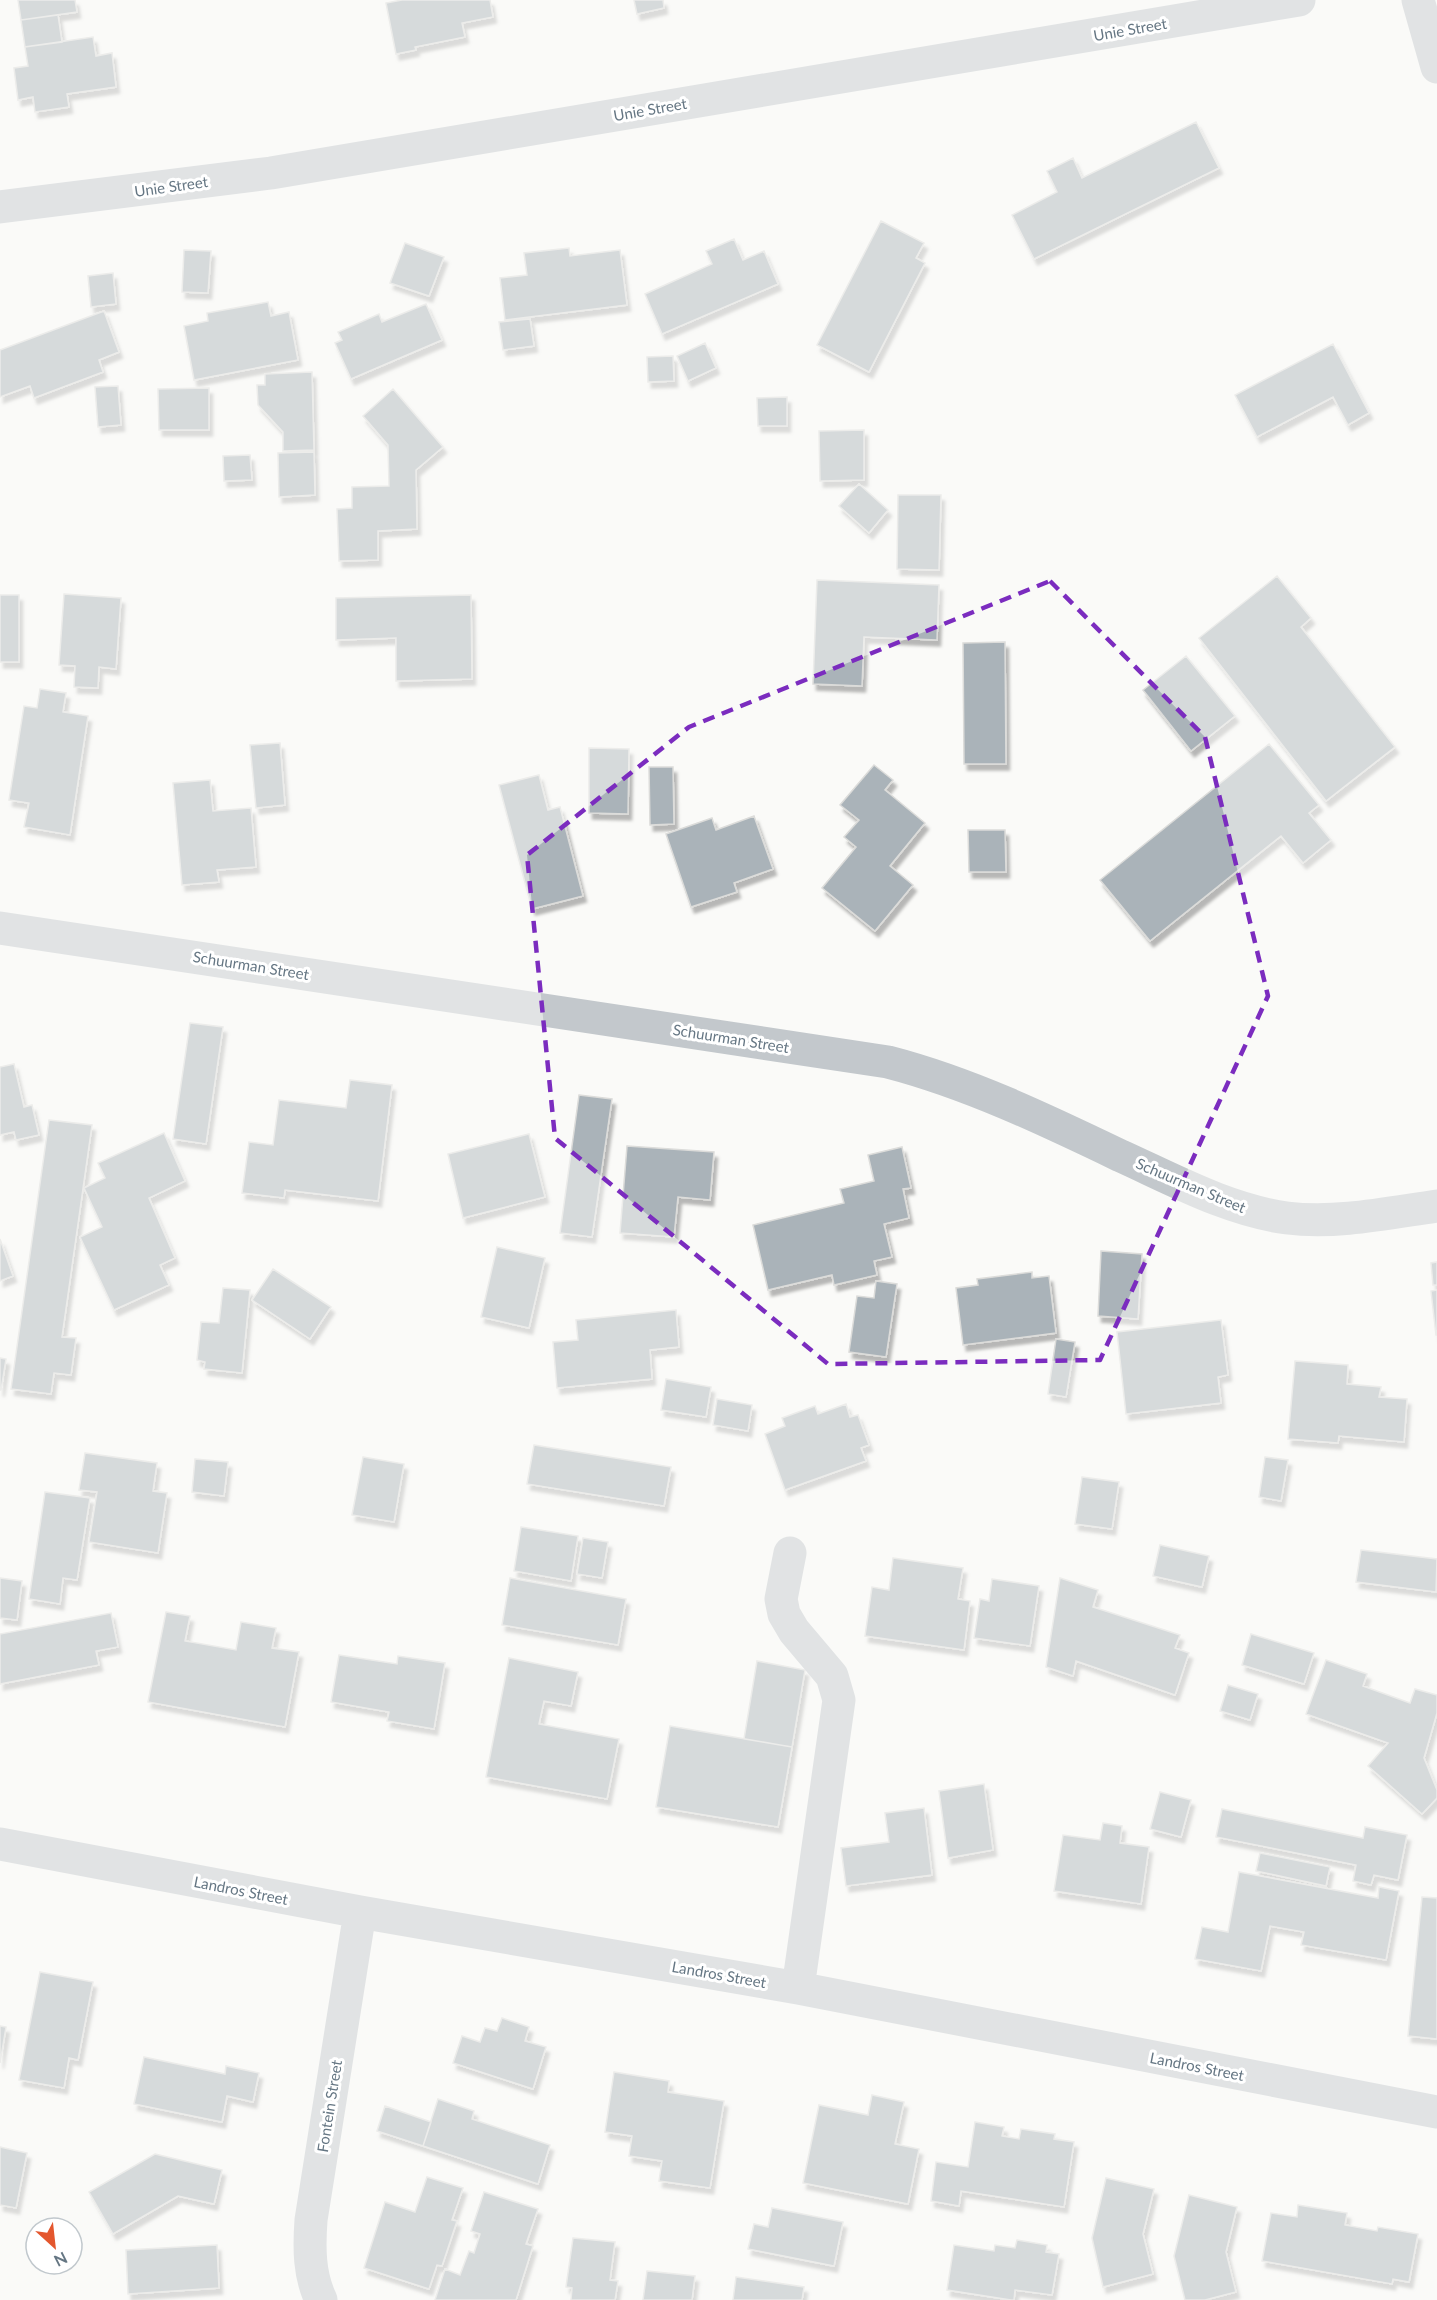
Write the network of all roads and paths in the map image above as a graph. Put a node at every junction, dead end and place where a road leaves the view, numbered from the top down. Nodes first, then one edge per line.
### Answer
1 (1299, 0) edge
2 (1418, 0) edge
3 (1437, 67) edge
4 (0, 207) edge
5 (0, 927) edge
6 (1437, 1206) edge
7 (790, 1553) dead end
8 (0, 1844) edge
9 (360, 1912) junction
10 (798, 1988) junction
11 (1437, 2112) edge
12 (321, 2300) edge

1 - 4 street, Unie Street
2 - 3 street
5 - 6 street, Schuurman Street
7 - 10 street
8 - 9 street, Landros Street
9 - 10 street, Landros Street
9 - 12 street, Fontein Street
10 - 11 street, Landros Street

